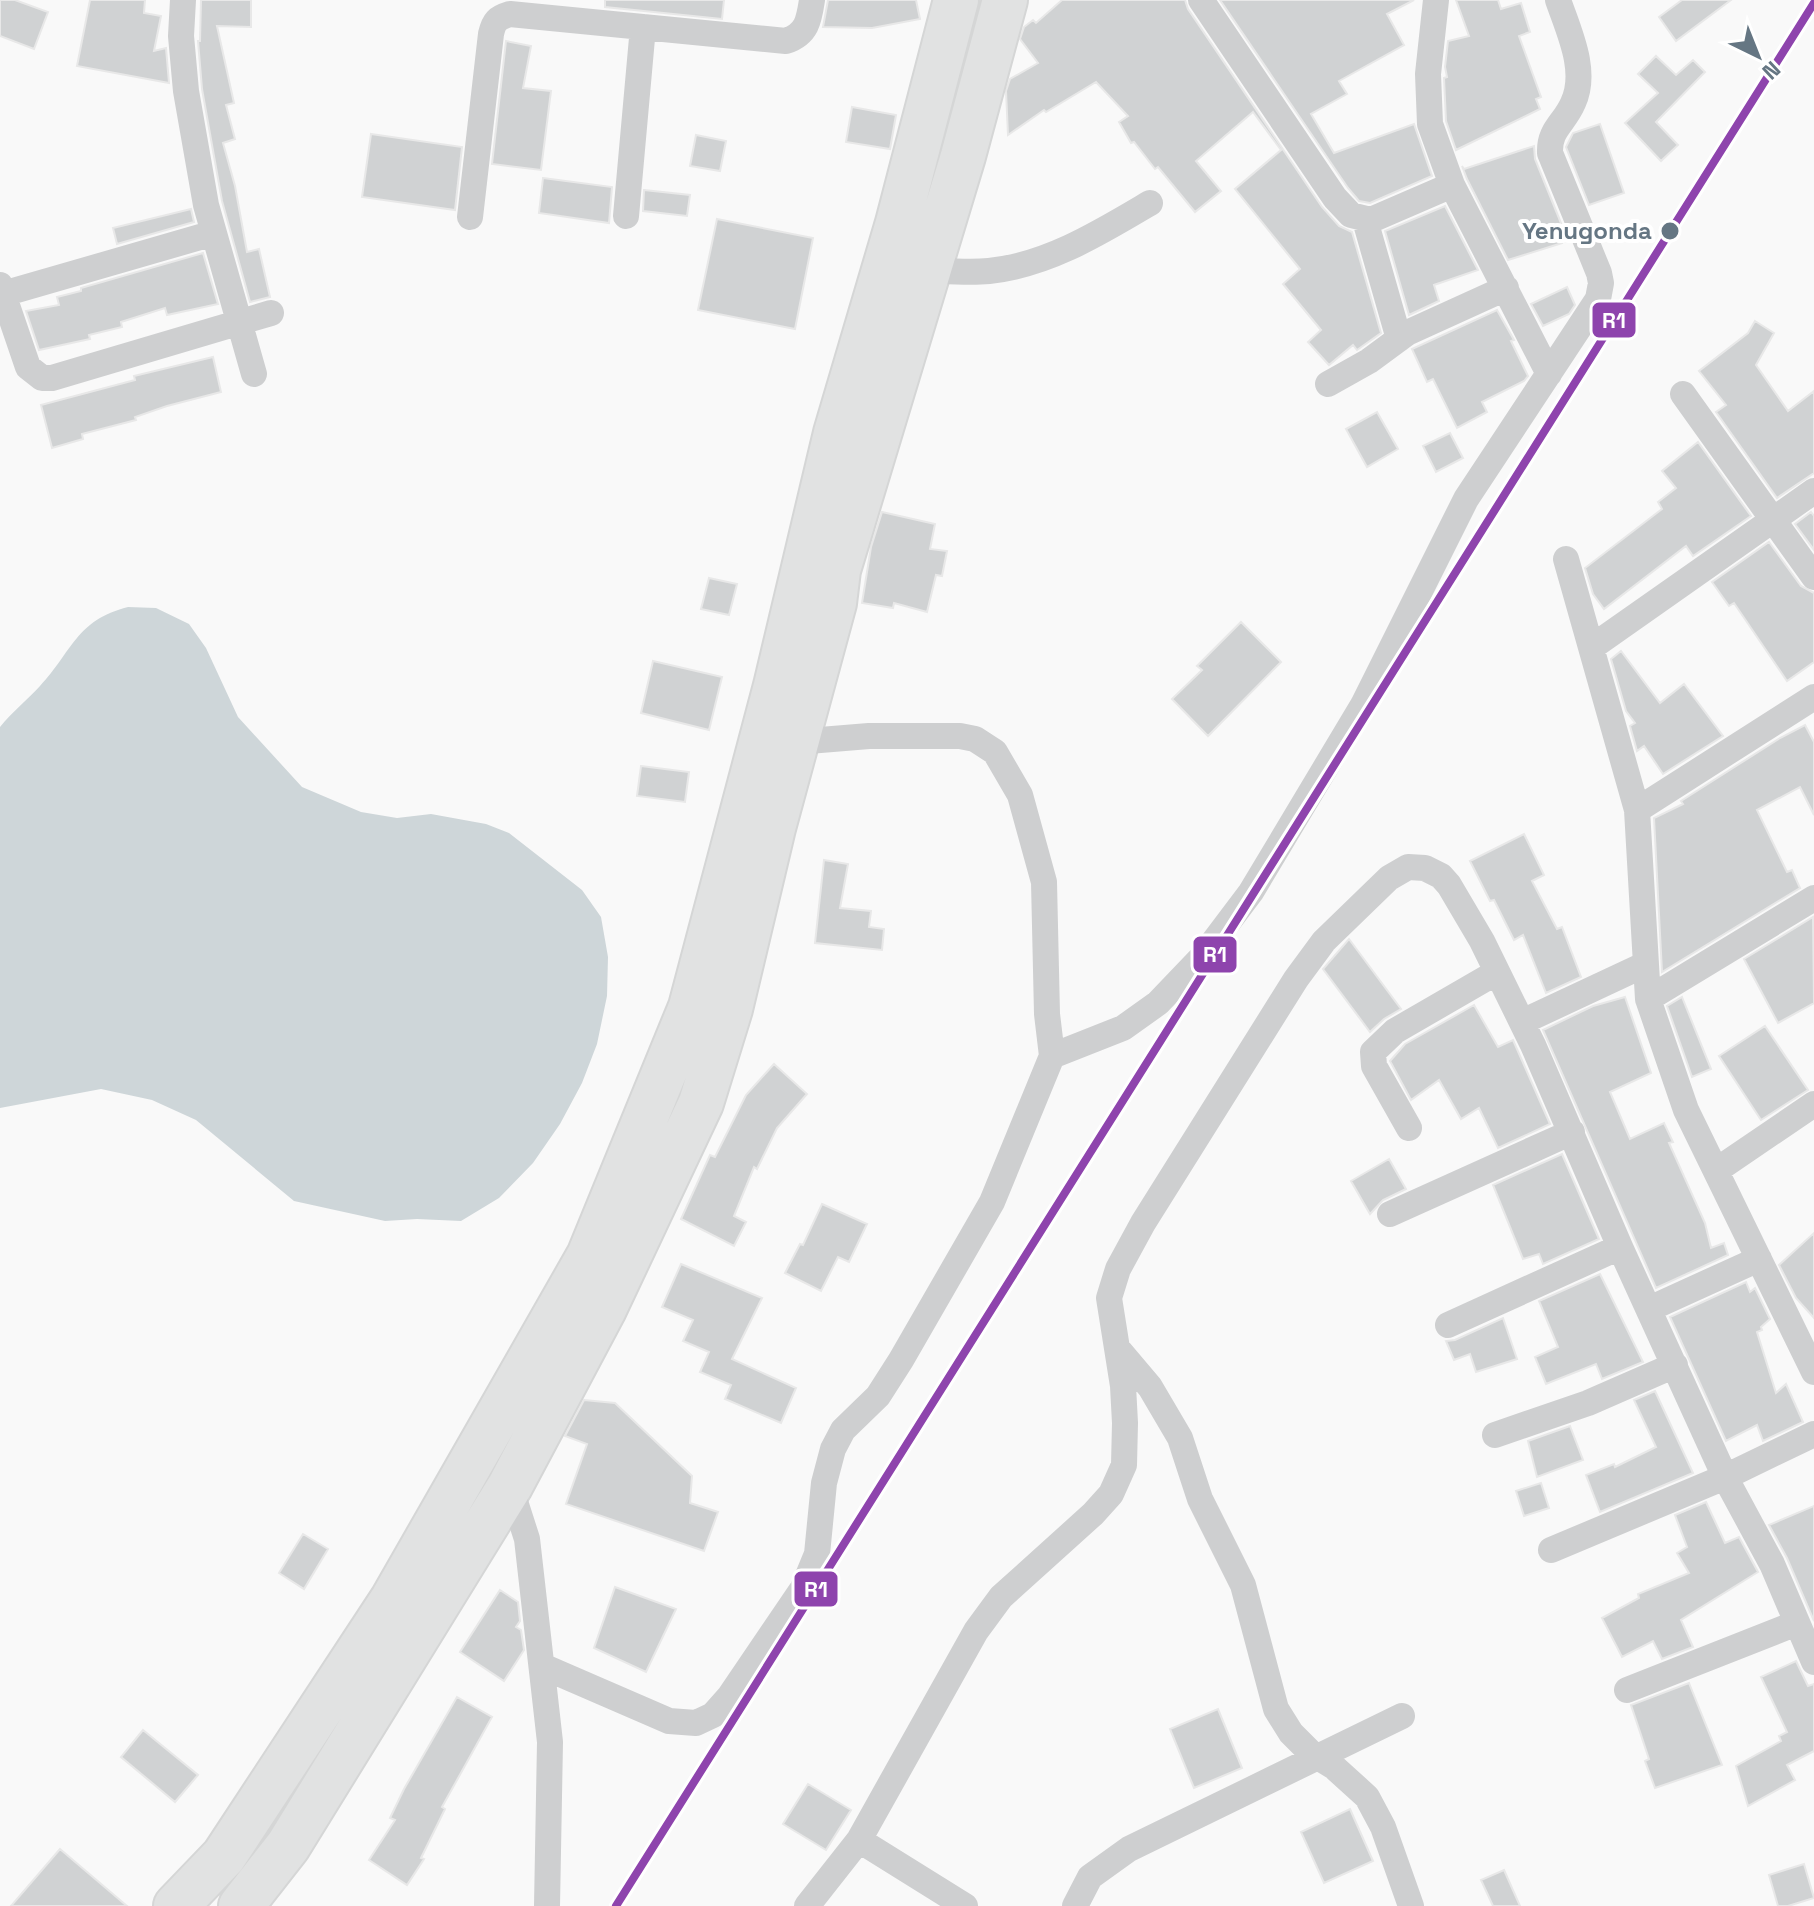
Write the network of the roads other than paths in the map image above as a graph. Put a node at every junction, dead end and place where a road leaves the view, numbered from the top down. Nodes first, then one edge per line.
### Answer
1 (183, 0) edge
2 (812, 0) edge
3 (956, 0) edge
4 (1005, 0) edge
5 (1201, 0) edge
6 (1436, 0) edge
7 (1558, 0) edge
8 (643, 27) junction
9 (1452, 185) junction
10 (1150, 203) dead end
11 (626, 216) dead end
12 (470, 217) dead end
13 (1365, 220) junction
14 (214, 233) junction
15 (927, 270) junction
16 (1506, 288) junction
17 (2, 290) edge
18 (271, 313) dead end
19 (240, 323) junction
20 (1399, 339) junction
21 (254, 374) dead end
22 (1549, 374) junction
23 (1328, 384) dead end
24 (1683, 394) dead end
25 (1814, 491) edge
26 (1772, 519) junction
27 (1566, 559) dead end
28 (1814, 577) edge
29 (1592, 647) junction
30 (1814, 697) edge
31 (796, 742) junction
32 (1637, 810) junction
33 (1814, 898) edge
34 (1646, 964) junction
35 (1497, 972) junction
36 (1648, 999) junction
37 (1522, 1022) junction
38 (1052, 1056) junction
39 (1814, 1104) edge
40 (1409, 1128) dead end
41 (1572, 1132) junction
42 (1717, 1170) junction
43 (1390, 1214) dead end
44 (1620, 1247) junction
45 (1759, 1259) junction
46 (1649, 1309) junction
47 (1448, 1325) dead end
48 (1115, 1345) junction
49 (1811, 1355) edge
50 (1675, 1365) junction
51 (1814, 1434) edge
52 (1495, 1435) dead end
53 (1725, 1477) junction
54 (510, 1486) junction
55 (1551, 1550) dead end
56 (1797, 1623) junction
57 (1814, 1662) edge
58 (542, 1666) junction
59 (1627, 1690) dead end
60 (1402, 1716) dead end
61 (1318, 1757) junction
62 (859, 1840) junction
63 (1413, 1904) edge
64 (176, 1906) edge
65 (241, 1906) edge
66 (547, 1906) edge
67 (807, 1906) edge
68 (965, 1906) edge
69 (1075, 1906) edge

1 - 14 street
2 - 8 street
3 - 64 highway
4 - 15 highway
5 - 13 street
6 - 9 street
7 - 22 street
8 - 11 street
8 - 12 street
9 - 13 street
9 - 16 street
10 - 15 street
13 - 20 street
14 - 17 street
14 - 19 street
15 - 31 highway
16 - 20 street
16 - 22 street
17 - 19 street
18 - 19 street
19 - 21 street
20 - 23 street
22 - 38 street
24 - 26 street
25 - 26 street
26 - 28 street
26 - 29 street
27 - 29 street
29 - 32 street
30 - 32 street
31 - 38 street
31 - 54 highway
32 - 34 street
33 - 36 street
34 - 36 street
34 - 37 street
35 - 37 street
35 - 40 street
35 - 48 street
36 - 42 street
37 - 41 street
38 - 58 street
39 - 42 street
41 - 43 street
41 - 44 street
42 - 45 street
44 - 46 street
44 - 47 street
45 - 46 street
45 - 49 street
46 - 50 street
48 - 61 street
48 - 62 street
50 - 52 street
50 - 53 street
51 - 53 street
53 - 55 street
53 - 56 street
54 - 58 street
54 - 65 highway
56 - 57 street
56 - 59 street
58 - 66 street
60 - 61 street
61 - 63 street
61 - 69 street
62 - 67 street
62 - 68 street

